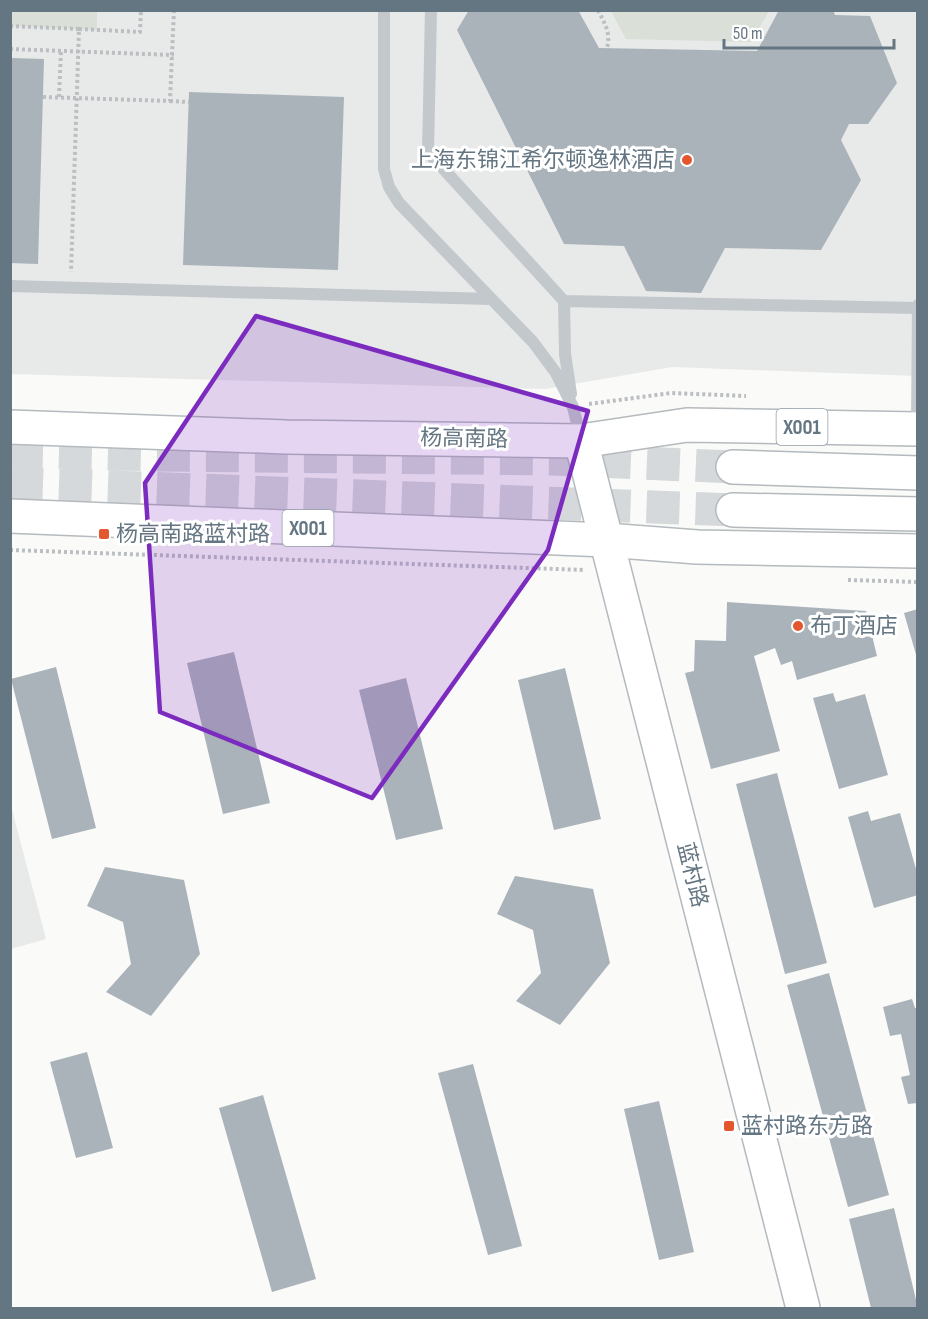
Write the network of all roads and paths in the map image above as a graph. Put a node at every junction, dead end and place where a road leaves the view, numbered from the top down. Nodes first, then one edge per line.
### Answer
1 (141, 10) edge
2 (174, 10) edge
3 (384, 10) edge
4 (431, 10) edge
5 (598, 10) edge
6 (10, 26) edge
7 (79, 29) junction
8 (607, 48) dead end
9 (10, 49) edge
10 (61, 51) junction
11 (172, 55) junction
12 (43, 97) dead end
13 (59, 97) junction
14 (170, 101) junction
15 (189, 102) dead end
16 (10, 286) edge
17 (70, 288) junction
18 (491, 299) junction
19 (564, 301) junction
20 (917, 307) edge
21 (753, 396) dead end
22 (573, 406) junction
23 (10, 427) edge
24 (917, 429) edge
25 (581, 441) junction
26 (733, 466) tunnel mouth
27 (918, 473) edge
28 (734, 510) tunnel mouth
29 (918, 514) edge
30 (10, 516) edge
31 (10, 550) edge
32 (918, 551) edge
33 (610, 556) junction
34 (847, 580) dead end
35 (918, 582) edge
36 (803, 1308) edge

1 - 7 path
2 - 11 path, bridge
3 - 18 lane
4 - 19 lane
5 - 8 path
6 - 7 path
7 - 17 path
9 - 10 path, bridge
10 - 11 path, bridge
10 - 13 path
11 - 14 path, bridge
12 - 13 path, bridge
13 - 14 path, bridge
14 - 15 path
16 - 17 lane
17 - 18 lane
18 - 22 lane
19 - 20 lane
19 - 22 lane
20 - 24 lane
21 - 22 path
22 - 25 lane
23 - 25 main road, 杨高南路 / X001
24 - 25 main road, 杨高南路 / X001
25 - 33 main road, 蓝村路
26 - 27 main road, X001
28 - 29 main road
30 - 33 main road, X001
31 - 33 path
32 - 33 main road, X001
33 - 36 main road, 蓝村路
34 - 35 path

